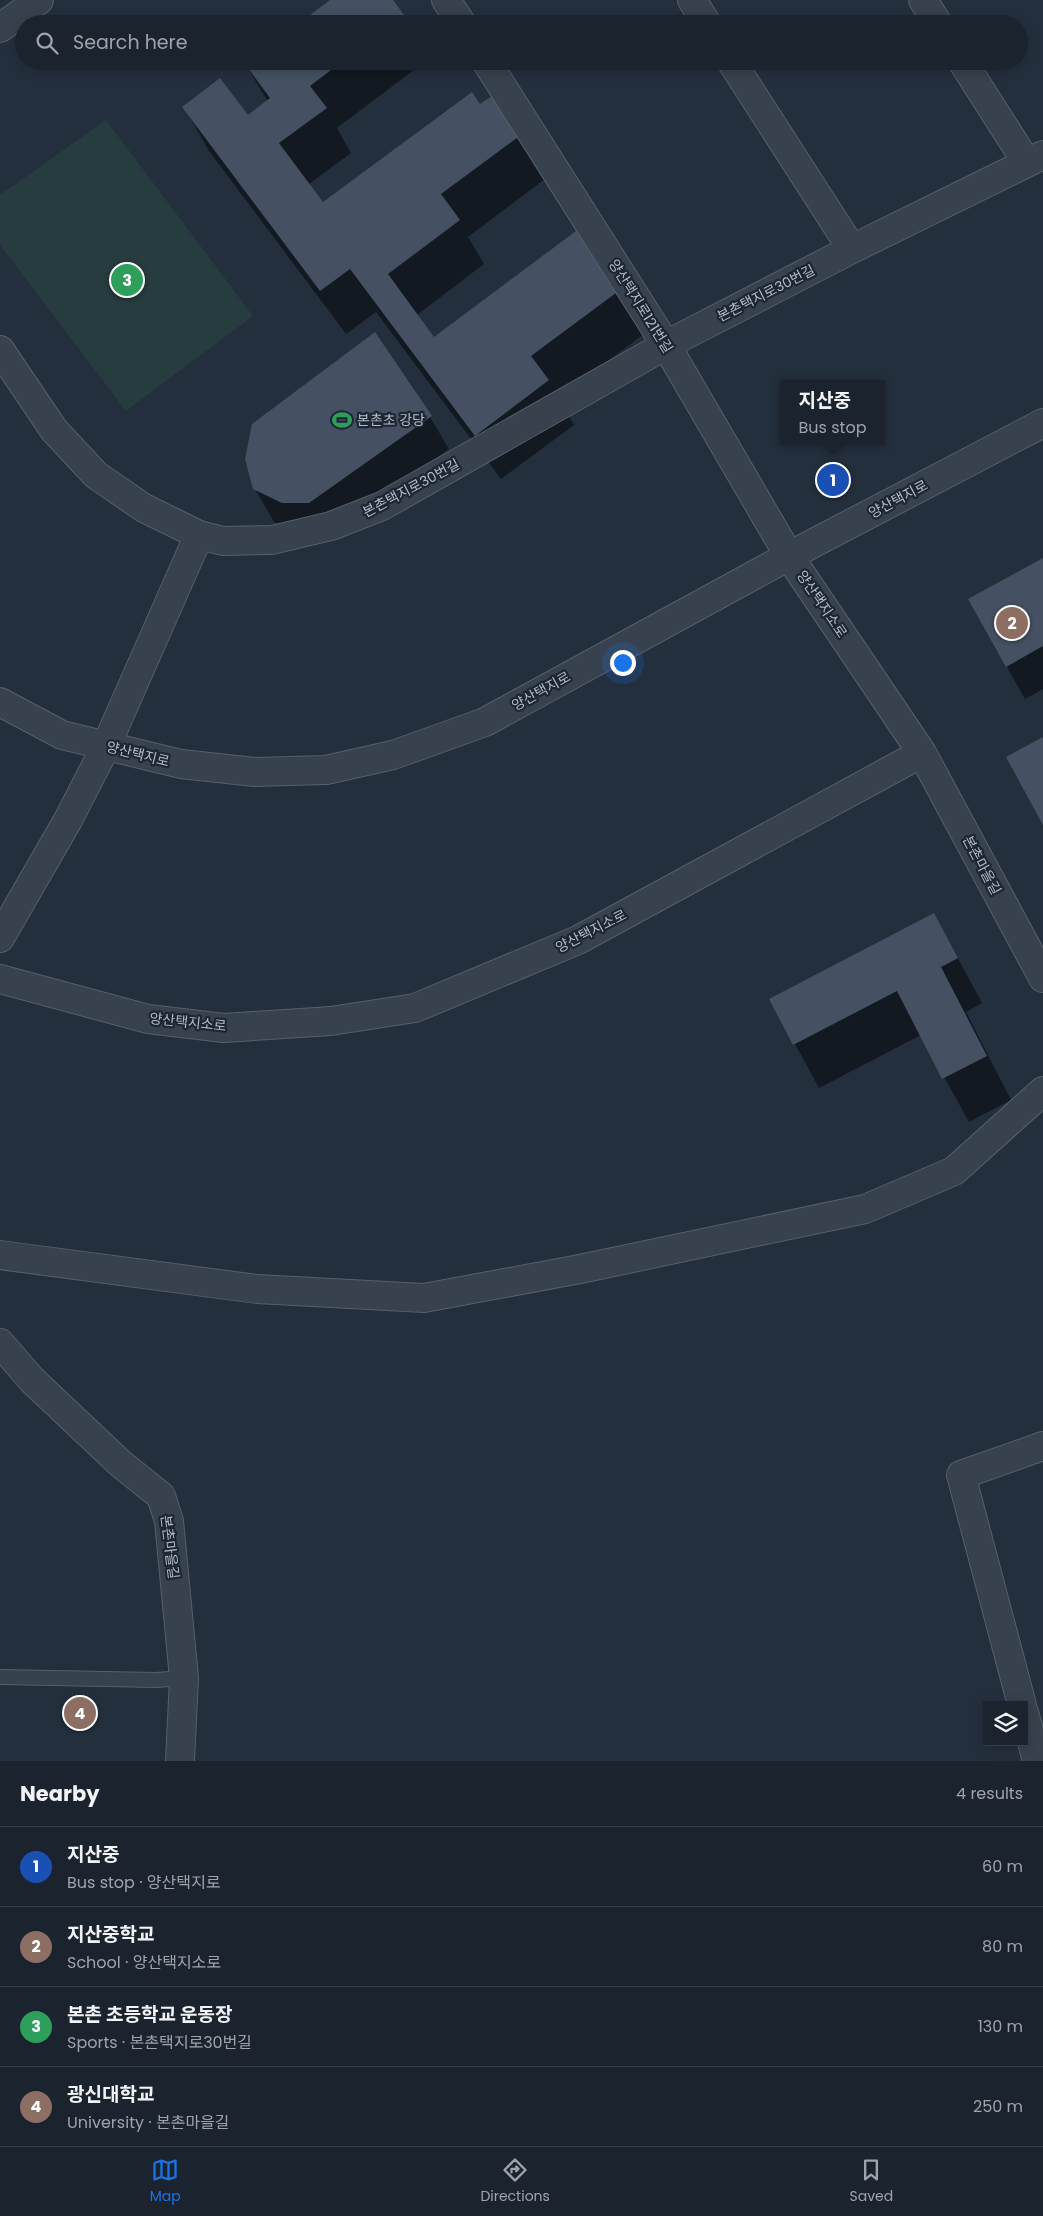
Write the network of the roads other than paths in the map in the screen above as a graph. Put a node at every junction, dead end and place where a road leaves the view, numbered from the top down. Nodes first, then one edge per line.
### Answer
1 (39, 0) edge
2 (446, 0) edge
3 (692, 0) edge
4 (922, 0) edge
5 (17, 15) edge
6 (456, 15) edge
7 (701, 15) edge
8 (932, 15) edge
9 (15, 16) edge
10 (1, 26) edge
11 (492, 70) edge
12 (737, 70) edge
13 (969, 70) edge
14 (1035, 159) edge
15 (852, 249) junction
16 (666, 345) junction
17 (0, 350) edge
18 (1043, 423) edge
19 (199, 535) junction
20 (789, 556) junction
21 (0, 702) edge
22 (106, 746) junction
23 (922, 753) junction
24 (0, 938) edge
25 (1043, 978) edge
26 (0, 979) edge
27 (1043, 1092) edge
28 (0, 1254) edge
29 (0, 1343) edge
30 (1043, 1446) edge
31 (0, 1677) edge
32 (184, 1678) junction
33 (1021, 1701) edge
34 (1028, 1727) edge
35 (180, 1761) edge
36 (1037, 1761) edge

1 - 5 street
2 - 6 street
3 - 7 street
4 - 8 street
9 - 10 street
11 - 16 street, 양산택지로121번길
12 - 15 street
13 - 14 street, 본촌택지로30번길
14 - 15 street, 본촌택지로30번길
15 - 16 street, 본촌택지로30번길
16 - 19 street, 본촌택지로30번길
16 - 20 street, 양산택지로121번길
17 - 19 street, 본촌택지로30번길
18 - 20 street, 양산택지로
19 - 22 street
20 - 22 street, 양산택지로
20 - 23 street, 양산택지소로
21 - 22 street, 양산택지로
22 - 24 street
23 - 25 street, 본촌마을길
23 - 26 street, 양산택지소로
27 - 28 street
29 - 32 street, 본촌마을길
30 - 33 street
31 - 32 lane
32 - 35 street, 본촌마을길
34 - 36 street

